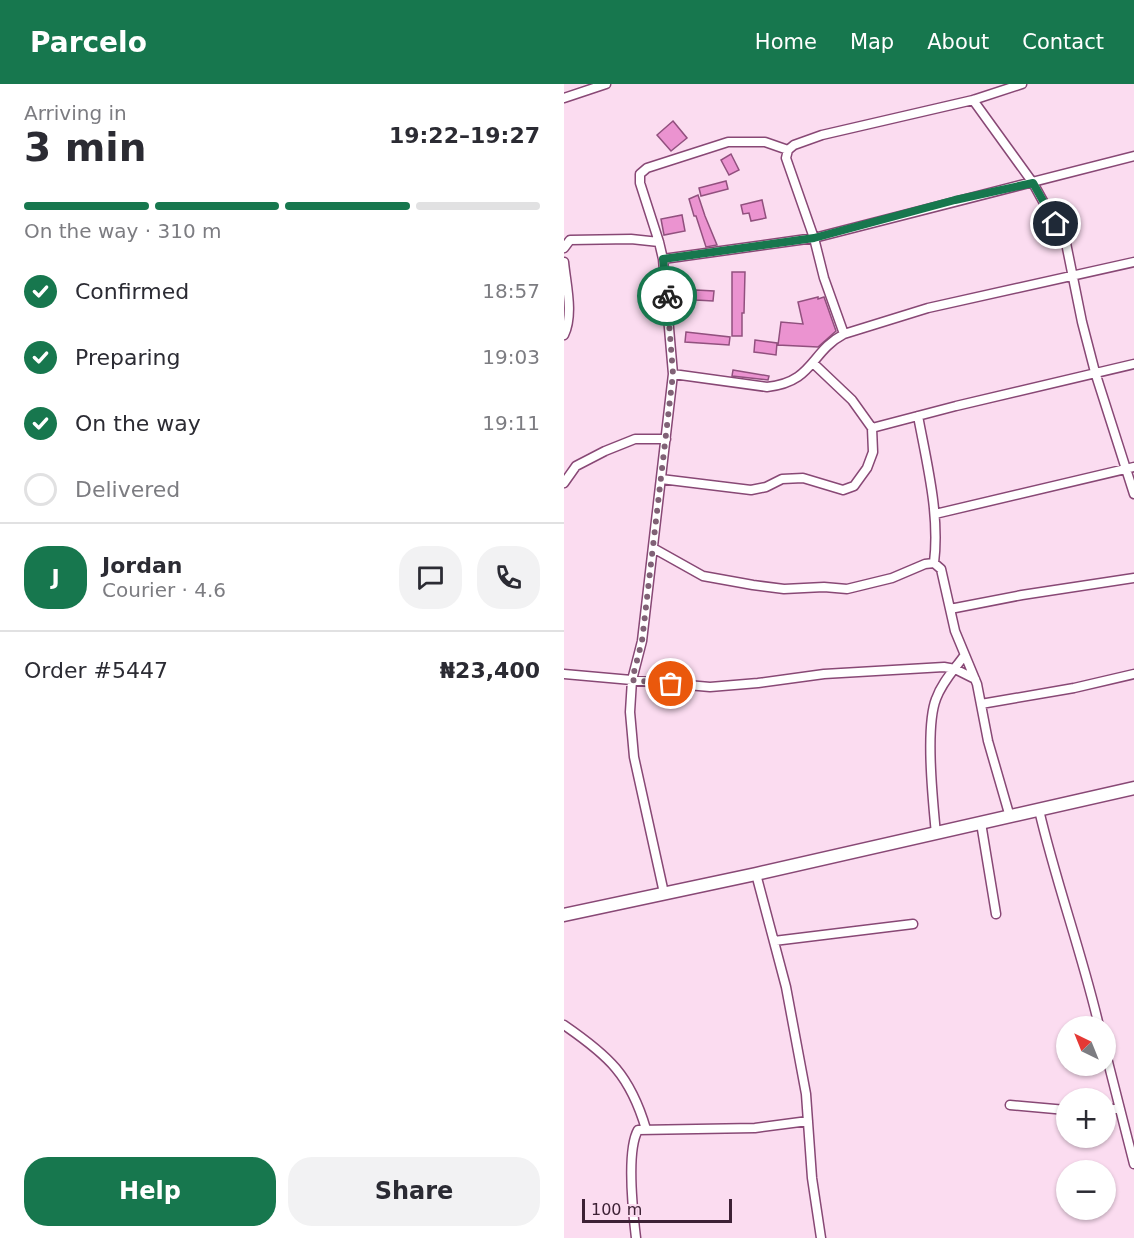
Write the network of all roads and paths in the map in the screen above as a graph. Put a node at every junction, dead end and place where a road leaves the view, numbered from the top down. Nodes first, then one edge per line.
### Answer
1 (606, 84) edge
2 (1022, 84) edge
3 (564, 98) edge
4 (973, 100) junction
5 (788, 150) junction
6 (1134, 156) edge
7 (1033, 183) junction
8 (814, 238) junction
9 (659, 242) junction
10 (564, 248) edge
11 (663, 259) junction
12 (564, 261) edge
13 (1134, 262) edge
14 (1074, 276) junction
15 (564, 334) edge
16 (844, 334) junction
17 (813, 363) junction
18 (1134, 364) edge
19 (1095, 372) junction
20 (673, 374) junction
21 (918, 416) junction
22 (872, 428) junction
23 (666, 439) junction
24 (1130, 468) edge
25 (661, 479) junction
26 (564, 483) edge
27 (1134, 494) edge
28 (934, 514) junction
29 (653, 548) junction
30 (934, 563) junction
31 (1134, 578) edge
32 (950, 609) junction
33 (964, 657) junction
34 (955, 669) junction
35 (564, 674) edge
36 (1134, 674) edge
37 (975, 679) junction
38 (632, 680) junction
39 (981, 704) junction
40 (1134, 788) edge
41 (1038, 810) junction
42 (1010, 817) junction
43 (981, 823) junction
44 (936, 834) junction
45 (756, 874) junction
46 (664, 893) junction
47 (996, 914) dead end
48 (564, 915) edge
49 (913, 924) dead end
50 (774, 941) junction
51 (1097, 1016) edge
52 (564, 1025) edge
53 (1111, 1076) edge
54 (1010, 1106) dead end
55 (1056, 1109) edge
56 (1118, 1109) joint
57 (808, 1121) junction
58 (646, 1129) junction
59 (1134, 1164) edge
60 (636, 1238) edge
61 (821, 1238) edge

1 - 3 street
2 - 4 street
4 - 5 street
4 - 7 street
5 - 8 street
5 - 9 street
6 - 7 street
7 - 8 street
7 - 14 street
8 - 11 street
8 - 16 street
9 - 10 street
9 - 11 street
11 - 20 street
12 - 15 street
13 - 14 street
14 - 16 street
14 - 19 street
16 - 17 street
17 - 20 street
17 - 22 street
18 - 19 street
19 - 21 street
19 - 24 street
20 - 23 street
21 - 22 street
21 - 28 street
22 - 25 street
23 - 25 street
23 - 26 street
24 - 27 street
24 - 28 street
25 - 29 street
28 - 30 street
29 - 30 street
29 - 38 street
30 - 32 street
31 - 32 street
32 - 33 street
33 - 34 street
33 - 37 street
34 - 37 street
34 - 38 street
34 - 44 street
35 - 38 street
36 - 39 street
37 - 39 street
38 - 46 street
39 - 42 street
40 - 41 main road
41 - 42 main road
41 - 51 street
42 - 43 main road
43 - 44 main road
43 - 47 street
44 - 45 main road
45 - 46 main road
45 - 50 street
46 - 48 main road
49 - 50 street
50 - 57 street
52 - 58 street
53 - 56 street
54 - 55 street
56 - 59 street
57 - 58 street
57 - 61 street
58 - 60 street

